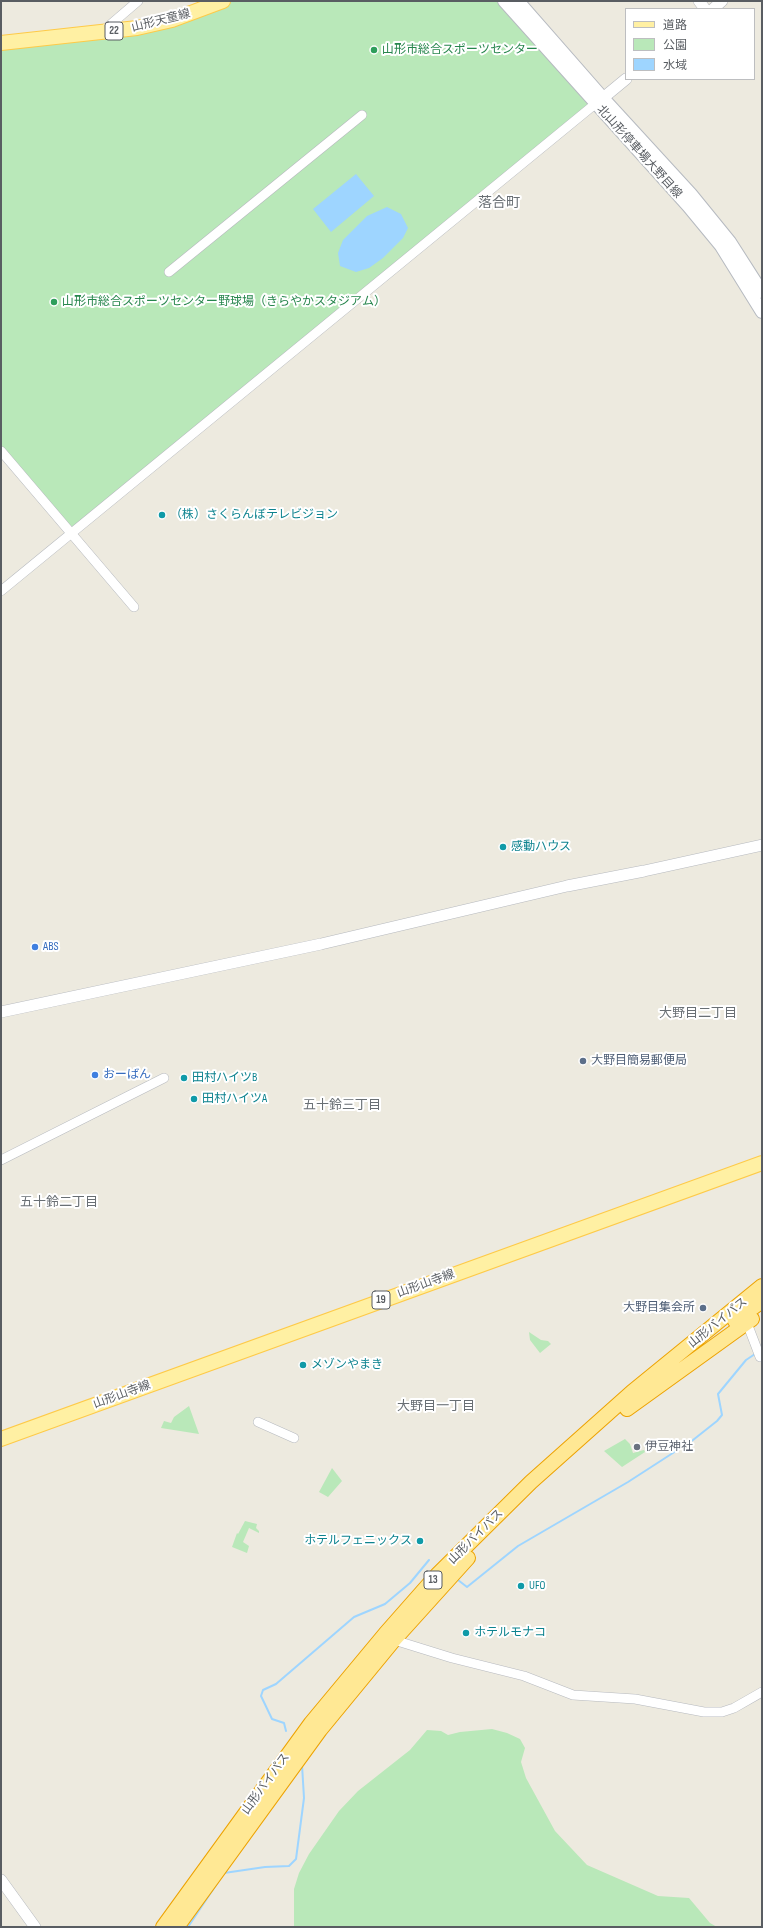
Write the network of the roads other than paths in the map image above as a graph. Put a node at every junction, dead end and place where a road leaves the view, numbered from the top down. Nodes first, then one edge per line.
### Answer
1 (138, 1) edge
2 (223, 1) edge
3 (504, 1) edge
4 (518, 1) edge
5 (722, 1) edge
6 (714, 8) edge
7 (103, 32) junction
8 (1, 42) edge
9 (625, 80) edge
10 (599, 101) junction
11 (362, 115) dead end
12 (169, 272) dead end
13 (762, 292) edge
14 (762, 312) edge
15 (1, 451) edge
16 (71, 534) junction
17 (1, 592) edge
18 (134, 607) dead end
19 (762, 845) edge
20 (1, 1012) edge
21 (164, 1078) dead end
22 (1, 1160) edge
23 (762, 1163) edge
24 (762, 1290) edge
25 (762, 1312) edge
26 (743, 1320) junction
27 (760, 1357) dead end
28 (258, 1422) dead end
29 (294, 1438) dead end
30 (1, 1439) edge
31 (394, 1640) junction
32 (762, 1692) edge
33 (1, 1880) edge
34 (34, 1927) edge
35 (163, 1927) edge
36 (177, 1927) edge

1 - 7 street
2 - 7 main road, 山形天童線 / 22
3 - 10 main road, 北山形停車場大野目線
4 - 10 main road, 北山形停車場大野目線
5 - 6 street
7 - 8 main road, 山形天童線 / 22
9 - 10 street
10 - 13 main road, 北山形停車場大野目線
10 - 14 main road, 北山形停車場大野目線
10 - 16 street
11 - 12 street
15 - 16 street
16 - 17 street
16 - 18 street
19 - 20 street
21 - 22 street
23 - 30 main road, 山形山寺線 / 19
24 - 26 highway, 山形バイパス / 13
24 - 35 highway, 山形バイパス / 13
25 - 26 highway
26 - 27 street
26 - 31 highway, 山形バイパス / 13
28 - 29 street
31 - 32 street
31 - 36 highway, 山形バイパス / 13
33 - 34 street

